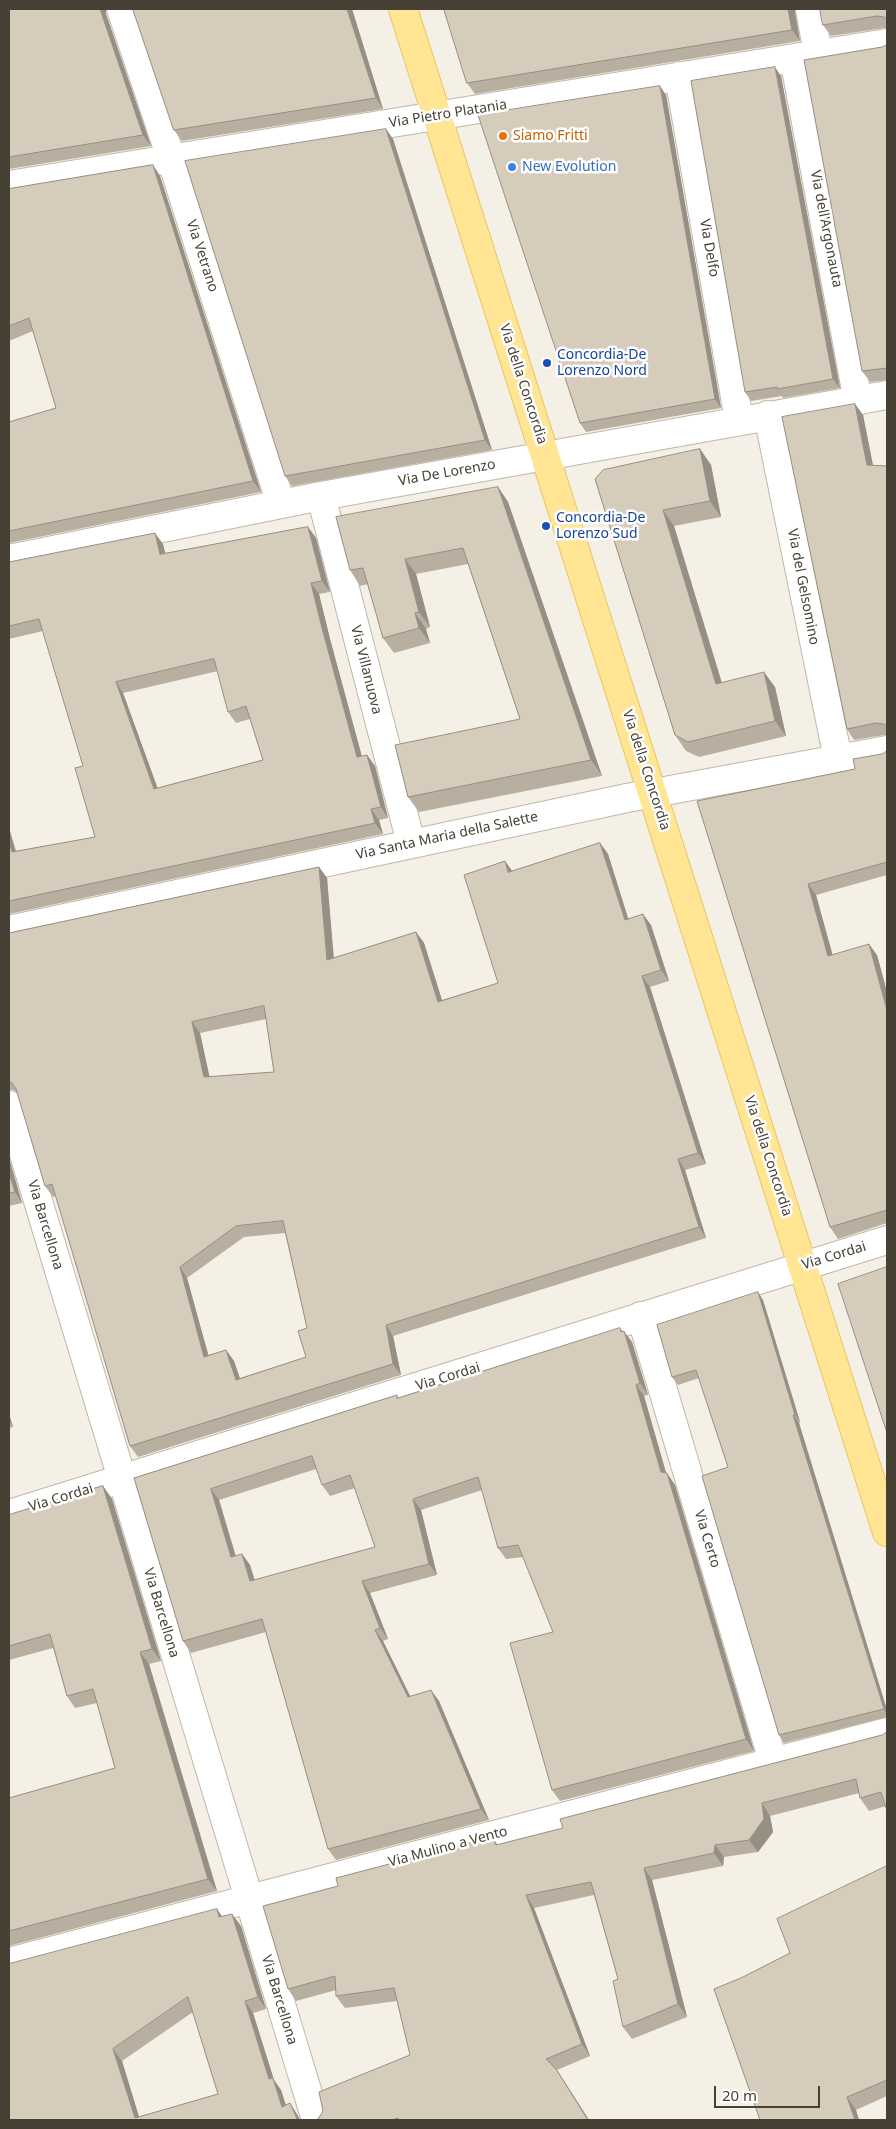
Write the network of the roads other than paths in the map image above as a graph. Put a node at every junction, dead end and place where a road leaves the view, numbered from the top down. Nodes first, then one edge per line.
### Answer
1 (121, 9) edge
2 (403, 9) edge
3 (810, 9) edge
4 (887, 43) edge
5 (806, 56) junction
6 (679, 76) junction
7 (436, 116) junction
8 (171, 158) junction
9 (9, 185) edge
10 (887, 395) edge
11 (858, 401) junction
12 (768, 415) junction
13 (739, 420) junction
14 (546, 456) junction
15 (321, 496) junction
16 (281, 504) junction
17 (9, 559) edge
18 (887, 750) edge
19 (838, 759) junction
20 (652, 792) junction
21 (411, 843) junction
22 (9, 930) edge
23 (9, 1105) edge
24 (887, 1240) edge
25 (803, 1265) junction
26 (641, 1316) junction
27 (121, 1479) junction
28 (9, 1514) edge
29 (887, 1532) edge
30 (887, 1732) edge
31 (773, 1761) junction
32 (248, 1900) junction
33 (9, 1962) edge
34 (316, 2120) edge

1 - 8 street, Via Vetrano
2 - 7 main road, Via della Concordia
3 - 5 street, Via dell'Argonauta
4 - 5 street, Via Pietro Platania
5 - 6 street, Via Pietro Platania
5 - 11 street, Via dell'Argonauta
6 - 7 street, Via Pietro Platania
6 - 13 street, Via Delfo
7 - 8 street, Via Pietro Platania
7 - 14 main road, Via della Concordia
8 - 9 street, Via Pietro Platania
8 - 16 street, Via Vetrano
10 - 11 street, Via De Lorenzo
11 - 12 street, Via De Lorenzo
12 - 13 street, Via De Lorenzo
12 - 19 street, Via del Gelsomino
13 - 14 street, Via De Lorenzo
14 - 15 street, Via De Lorenzo
14 - 20 main road, Via della Concordia
15 - 16 street, Via De Lorenzo
15 - 21 street, Via Villanuova
16 - 17 street, Via De Lorenzo
18 - 19 street, Via Santa Maria della Salette
19 - 20 street, Via Santa Maria della Salette
20 - 21 street, Via Santa Maria della Salette
20 - 25 main road, Via della Concordia
21 - 22 street, Via Santa Maria della Salette
23 - 27 street, Via Barcellona
24 - 25 street, Via Cordai
25 - 26 street, Via Cordai
25 - 29 main road, Via della Concordia
26 - 27 street, Via Cordai
26 - 31 street, Via Certo
27 - 28 street, Via Cordai
27 - 32 street, Via Barcellona
30 - 31 street, Via Mulino a Vento
31 - 32 street, Via Mulino a Vento
32 - 33 street, Via Mulino a Vento
32 - 34 street, Via Barcellona

